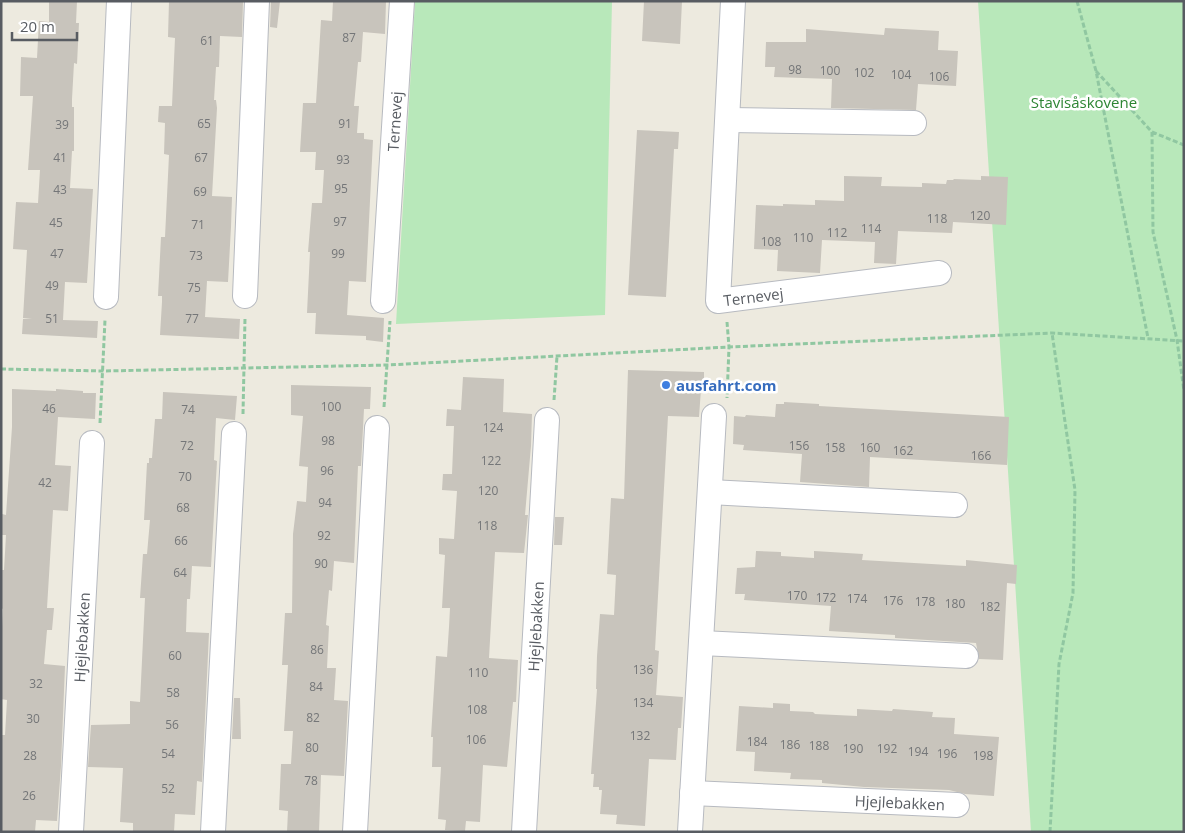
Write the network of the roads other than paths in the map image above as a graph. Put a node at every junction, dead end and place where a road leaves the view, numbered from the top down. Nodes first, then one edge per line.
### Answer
1 (119, 1) edge
2 (257, 1) edge
3 (402, 1) edge
4 (733, 1) edge
5 (728, 120) junction
6 (914, 123) dead end
7 (940, 273) dead end
8 (245, 296) road end
9 (106, 297) road end
10 (383, 301) road end
11 (714, 416) road end
12 (547, 420) road end
13 (377, 428) road end
14 (234, 434) road end
15 (92, 444) road end
16 (710, 492) junction
17 (954, 505) dead end
18 (701, 643) junction
19 (966, 656) dead end
20 (692, 793) junction
21 (957, 805) dead end
22 (71, 832) edge
23 (213, 832) edge
24 (355, 832) edge
25 (524, 832) edge
26 (690, 832) edge

1 - 9 street
2 - 8 street
3 - 10 street, Ternevej
4 - 5 street, Ternevej
5 - 6 street
5 - 7 street, Ternevej
11 - 16 street
12 - 25 street, Hjejlebakken
13 - 24 street
14 - 23 street
15 - 22 street, Hjejlebakken
16 - 17 street
16 - 18 street
18 - 19 street
18 - 20 street
20 - 21 street, Hjejlebakken
20 - 26 street

